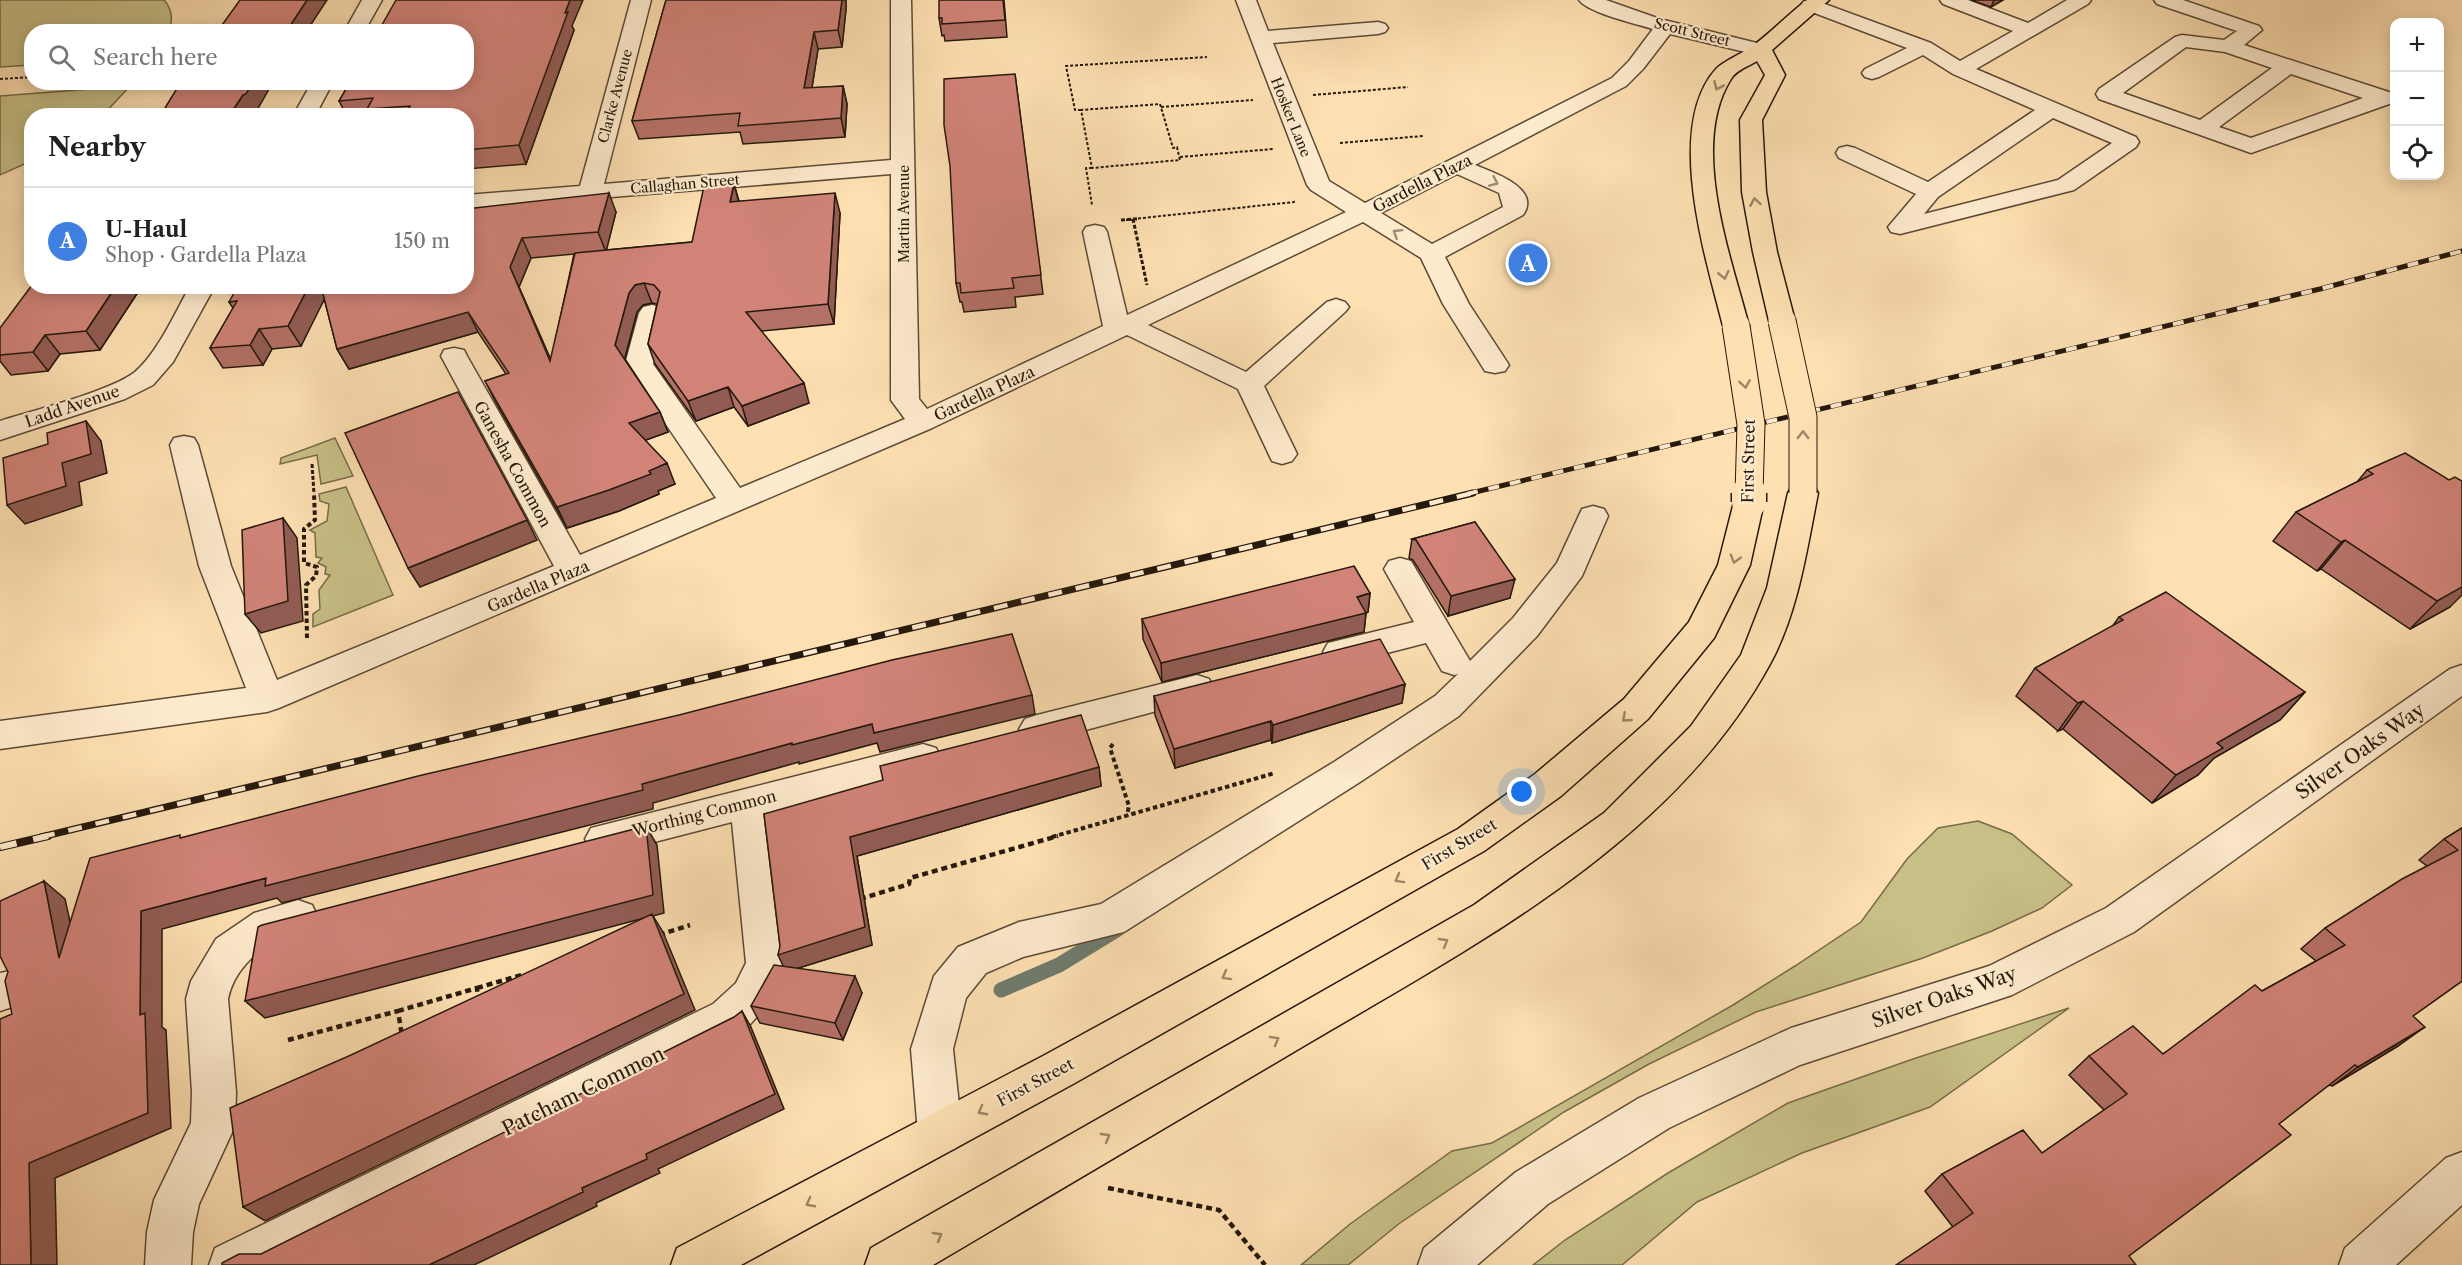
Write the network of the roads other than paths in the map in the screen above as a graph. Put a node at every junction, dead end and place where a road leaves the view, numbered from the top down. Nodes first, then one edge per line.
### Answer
1 (372, 0) edge
2 (641, 0) edge
3 (901, 0) edge
4 (1246, 0) edge
5 (1589, 0) edge
6 (1950, 0) edge
7 (2081, 0) edge
8 (2164, 0) edge
9 (1815, 3) edge
10 (358, 24) edge
11 (1665, 26) junction
12 (1378, 28) dead end
13 (2029, 30) junction
14 (1260, 38) junction
15 (2228, 46) junction
16 (1924, 47) junction
17 (1762, 50) junction
18 (2288, 66) junction
19 (1960, 70) junction
20 (1872, 73) dead end
21 (319, 90) edge
22 (309, 108) edge
23 (2051, 109) junction
24 (2202, 129) junction
25 (1847, 153) dead end
26 (1457, 165) junction
27 (904, 166) junction
28 (590, 192) junction
29 (1930, 192) junction
30 (474, 200) edge
31 (1363, 213) junction
32 (1095, 232) dead end
33 (1431, 254) junction
34 (198, 294) edge
35 (1336, 307) dead end
36 (652, 313) dead end
37 (1122, 327) junction
38 (454, 356) dead end
39 (1495, 365) dead end
40 (1249, 384) junction
41 (922, 422) junction
42 (0, 431) edge
43 (184, 445) dead end
44 (1282, 454) dead end
45 (733, 501) junction
46 (1593, 516) dead end
47 (1400, 569) dead end
48 (573, 571) junction
49 (1434, 629) junction
50 (1308, 660) edge
51 (1454, 662) dead end
52 (2462, 678) edge
53 (1229, 680) edge
54 (267, 699) junction
55 (0, 735) edge
56 (1002, 738) edge
57 (956, 749) edge
58 (748, 802) junction
59 (577, 846) edge
60 (325, 911) edge
61 (940, 1133) junction
62 (2462, 1174) edge
63 (168, 1265) edge
64 (231, 1265) edge
65 (694, 1265) edge
66 (888, 1265) edge
67 (1441, 1265) edge
68 (2362, 1265) edge

1 - 10 street
2 - 28 street, Clarke Avenue
3 - 27 street, Martin Avenue
4 - 14 street, Hosker Lane
5 - 11 street, Scott Street
6 - 13 street
7 - 13 street
8 - 15 street
9 - 16 street
9 - 17 main road, First Street
11 - 17 street, Scott Street
11 - 26 street, Gardella Plaza
12 - 14 street
13 - 19 street
14 - 31 street, Hosker Lane
15 - 18 street
15 - 24 street
16 - 19 street
16 - 20 street
17 -> 61 main road, First Street, bridge
66 -> 17 main road, bridge
18 - 24 street
18 - 24 street
19 - 23 street
21 - 22 street
23 - 29 street
23 - 29 street
25 - 29 street
26 - 31 street, Gardella Plaza
26 -> 33 street
27 - 28 street, Callaghan Street
27 - 41 street, Martin Avenue
28 - 30 street, Callaghan Street
33 -> 31 street, Hosker Lane
31 - 37 street, Gardella Plaza
32 - 37 street
33 - 39 street
34 - 42 street, Ladd Avenue
35 - 40 street
36 - 45 street
37 - 40 street
37 - 41 street, Gardella Plaza
38 - 48 street, Ganesha Common
40 - 44 street
41 - 45 street, Gardella Plaza
43 - 54 street
45 - 48 street, Gardella Plaza
46 - 61 street
47 - 49 street
48 - 54 street, Gardella Plaza
49 - 50 street
49 - 51 street
52 - 67 street, Silver Oaks Way
53 - 56 street
54 - 55 street, Gardella Plaza
57 - 58 street, Worthing Common
58 - 59 street, Worthing Common
58 - 64 street, Patcham Common
60 - 63 street
61 -> 65 main road, First Street
62 - 68 street

